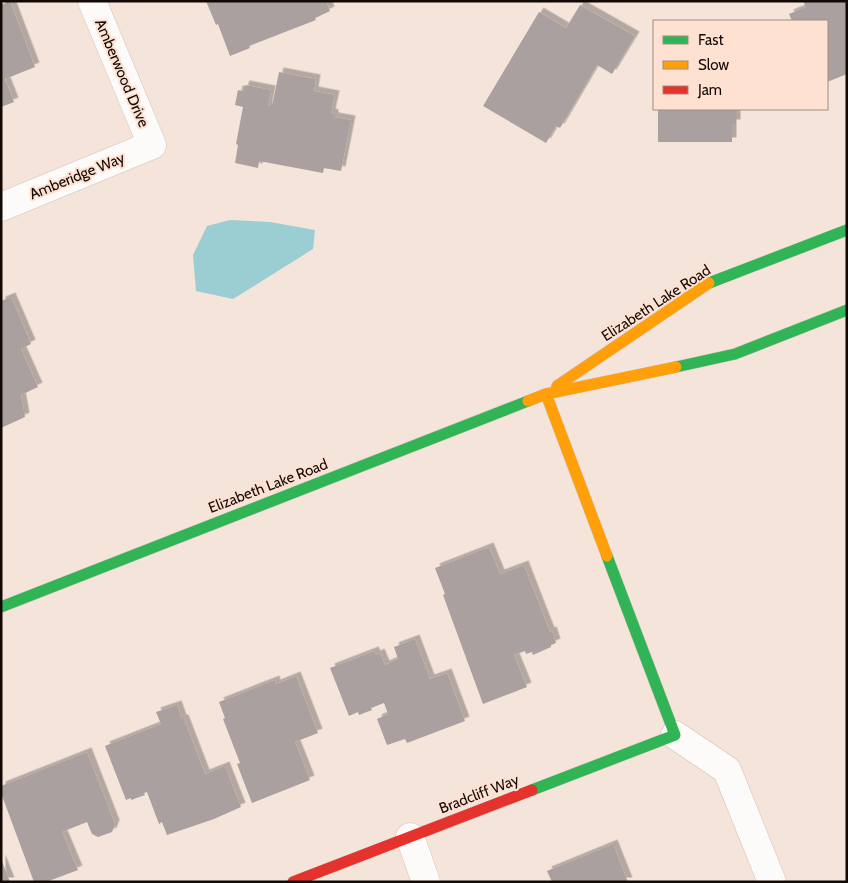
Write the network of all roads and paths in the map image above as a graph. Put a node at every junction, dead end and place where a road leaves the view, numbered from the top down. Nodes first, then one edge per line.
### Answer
1 (92, 1) edge
2 (152, 145) joint
3 (1, 207) edge
4 (847, 230) edge
5 (847, 310) edge
6 (546, 394) junction
7 (1, 606) edge
8 (675, 735) junction
9 (410, 837) junction
10 (293, 882) edge
11 (426, 882) edge
12 (772, 882) edge

1 - 2 street, Amberwood Drive
2 - 3 street, Amberidge Way
4 - 6 main road, Elizabeth Lake Road
5 - 6 main road, Elizabeth Lake Road
6 - 7 main road, Elizabeth Lake Road
6 - 8 main road
8 - 9 main road, Bradcliff Way
8 - 12 street
9 - 10 main road, Bradcliff Way
9 - 11 street

